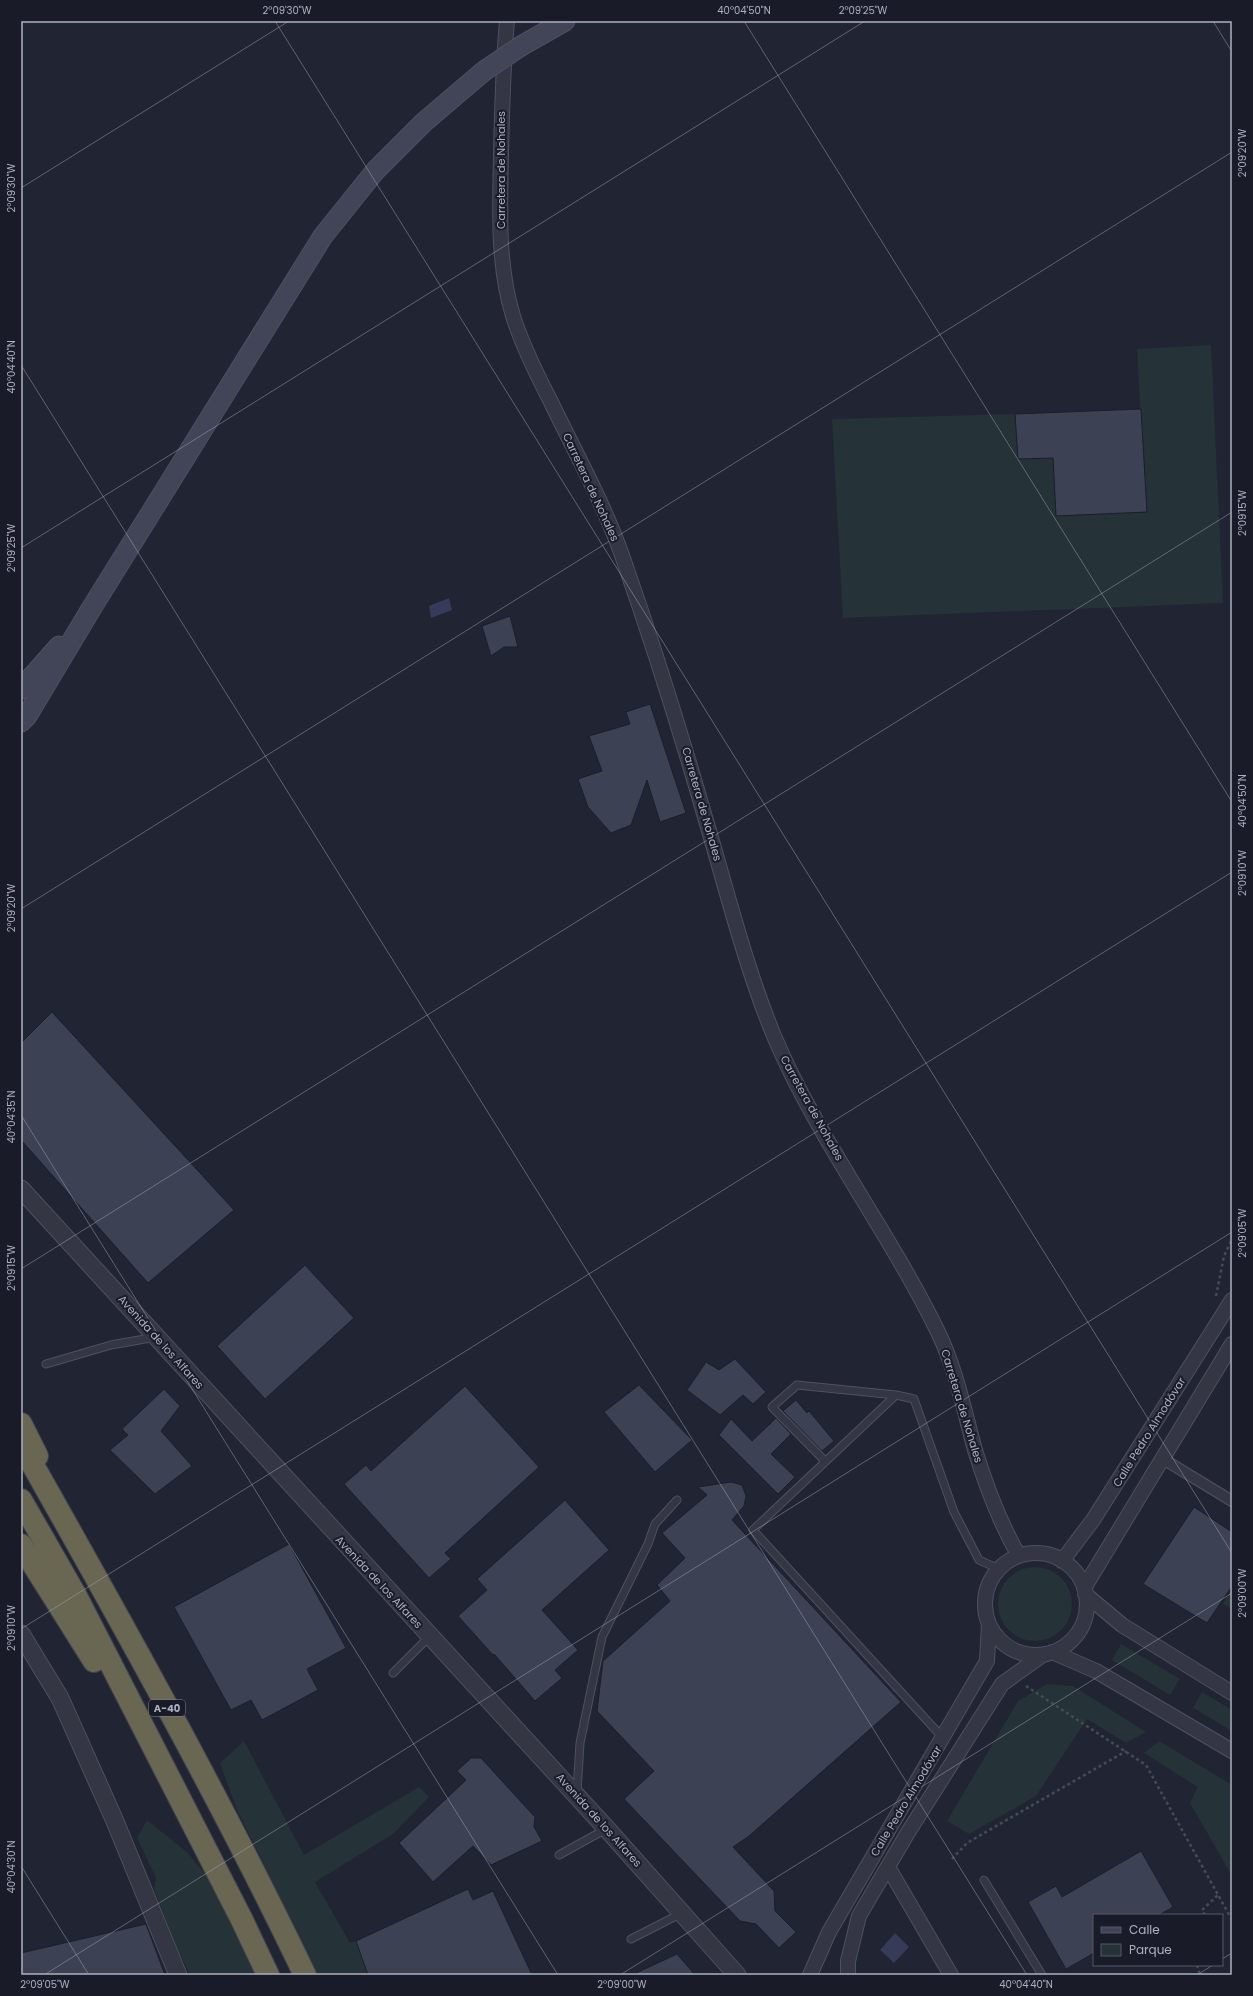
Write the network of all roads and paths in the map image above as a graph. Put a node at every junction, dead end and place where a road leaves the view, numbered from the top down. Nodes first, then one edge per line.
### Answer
1 (506, 21) edge
2 (565, 21) edge
3 (91, 609) junction
4 (21, 690) edge
5 (21, 722) edge
6 (21, 1189) edge
7 (1232, 1239) edge
8 (1232, 1300) edge
9 (1215, 1327) junction
10 (156, 1337) junction
11 (1232, 1344) edge
12 (46, 1364) dead end
13 (896, 1394) junction
14 (21, 1424) edge
15 (21, 1444) edge
16 (1163, 1459) junction
17 (825, 1461) junction
18 (21, 1500) edge
19 (677, 1500) dead end
20 (1232, 1501) edge
21 (21, 1545) edge
22 (1019, 1556) junction
23 (1062, 1561) junction
24 (999, 1569) junction
25 (1084, 1591) junction
26 (111, 1603) junction
27 (989, 1624) junction
28 (21, 1634) edge
29 (430, 1637) junction
30 (1048, 1653) junction
31 (393, 1673) dead end
32 (1013, 1677) junction
33 (1232, 1693) edge
34 (943, 1738) junction
35 (1232, 1751) edge
36 (1126, 1752) junction
37 (171, 1782) junction
38 (577, 1796) junction
39 (607, 1829) junction
40 (559, 1855) dead end
41 (952, 1859) dead end
42 (888, 1866) junction
43 (984, 1880) dead end
44 (1218, 1895) junction
45 (683, 1913) junction
46 (1204, 1914) edge
47 (1232, 1920) edge
48 (630, 1939) dead end
49 (808, 1973) edge
50 (178, 1975) edge
51 (268, 1975) edge
52 (305, 1975) edge
53 (737, 1975) edge
54 (848, 1975) edge
55 (951, 1975) edge
56 (1042, 1975) edge

1 - 22 street, Carretera de Nohales
2 - 3 main road, bridge
3 - 4 main road
3 - 5 main road
6 - 10 street, Avenida de los Alfares
7 - 9 path
8 - 9 street, Calle Pedro Almodóvar
9 - 23 street, Calle Pedro Almodóvar
10 - 12 lane
10 - 29 street, Avenida de los Alfares
11 - 16 street
13 - 17 lane
13 - 17 lane
13 - 24 lane
14 - 26 highway
15 - 26 highway, A-40
16 - 20 street
16 - 25 street
17 - 34 lane
18 - 37 highway, A-40
19 - 38 lane
21 - 37 highway
22 - 23 street
22 - 24 street
23 - 25 street
24 - 27 street
25 - 30 street
25 - 33 street
26 - 52 highway, A-40
27 - 30 street
27 - 34 street, Calle Pedro Almodóvar
28 - 50 street
29 - 31 lane
29 - 38 street, Avenida de los Alfares
30 - 32 street, Calle Pedro Almodóvar
30 - 35 street
32 - 36 path
32 - 42 street, Calle Pedro Almodóvar
34 - 49 street, Calle Pedro Almodóvar
36 - 41 path
36 - 44 path
37 - 51 highway, A-40
38 - 39 street, Avenida de los Alfares
39 - 40 lane
39 - 45 street, Avenida de los Alfares
42 - 54 street, Calle Pedro Almodóvar
42 - 55 street
43 - 56 lane
44 - 46 path
44 - 47 path
45 - 48 lane
45 - 53 street, Avenida de los Alfares

